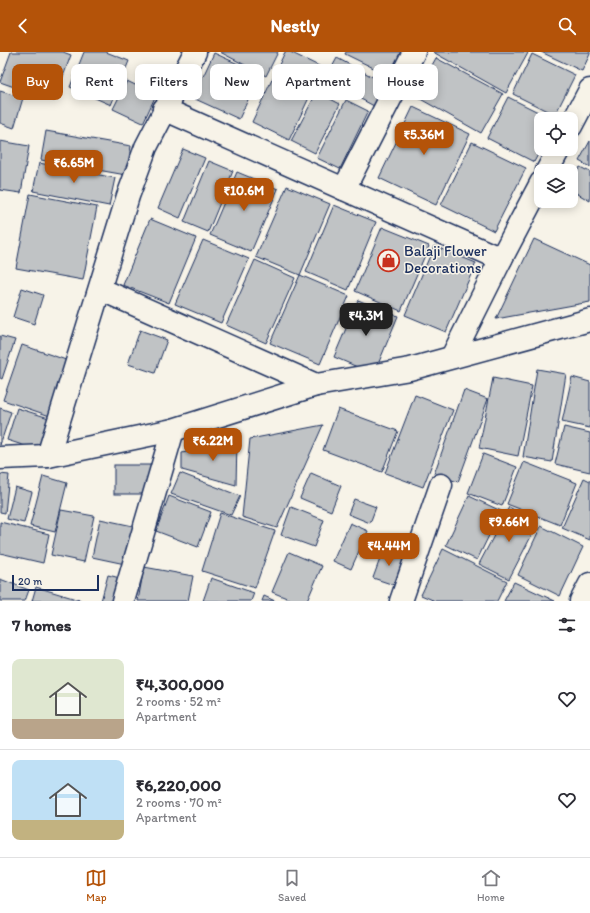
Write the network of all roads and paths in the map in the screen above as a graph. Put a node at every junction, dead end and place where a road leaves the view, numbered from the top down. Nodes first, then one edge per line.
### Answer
1 (195, 52) edge
2 (414, 52) edge
3 (590, 90) edge
4 (164, 109) junction
5 (578, 113) edge
6 (344, 189) junction
7 (534, 196) edge
8 (501, 259) junction
9 (100, 289) junction
10 (590, 320) edge
11 (452, 357) junction
12 (316, 385) junction
13 (173, 430) junction
14 (48, 456) junction
15 (0, 458) edge
16 (441, 485) dead end
17 (590, 584) edge
18 (123, 601) edge
19 (401, 601) edge
20 (581, 601) edge

1 - 4 street
2 - 6 street
3 - 5 street
4 - 6 street
4 - 9 street
6 - 8 street
7 - 8 street
8 - 11 street
9 - 12 street
9 - 14 street
10 - 11 street
11 - 12 street
12 - 13 street
13 - 14 street
13 - 18 street
14 - 15 street
16 - 19 street
17 - 20 street

